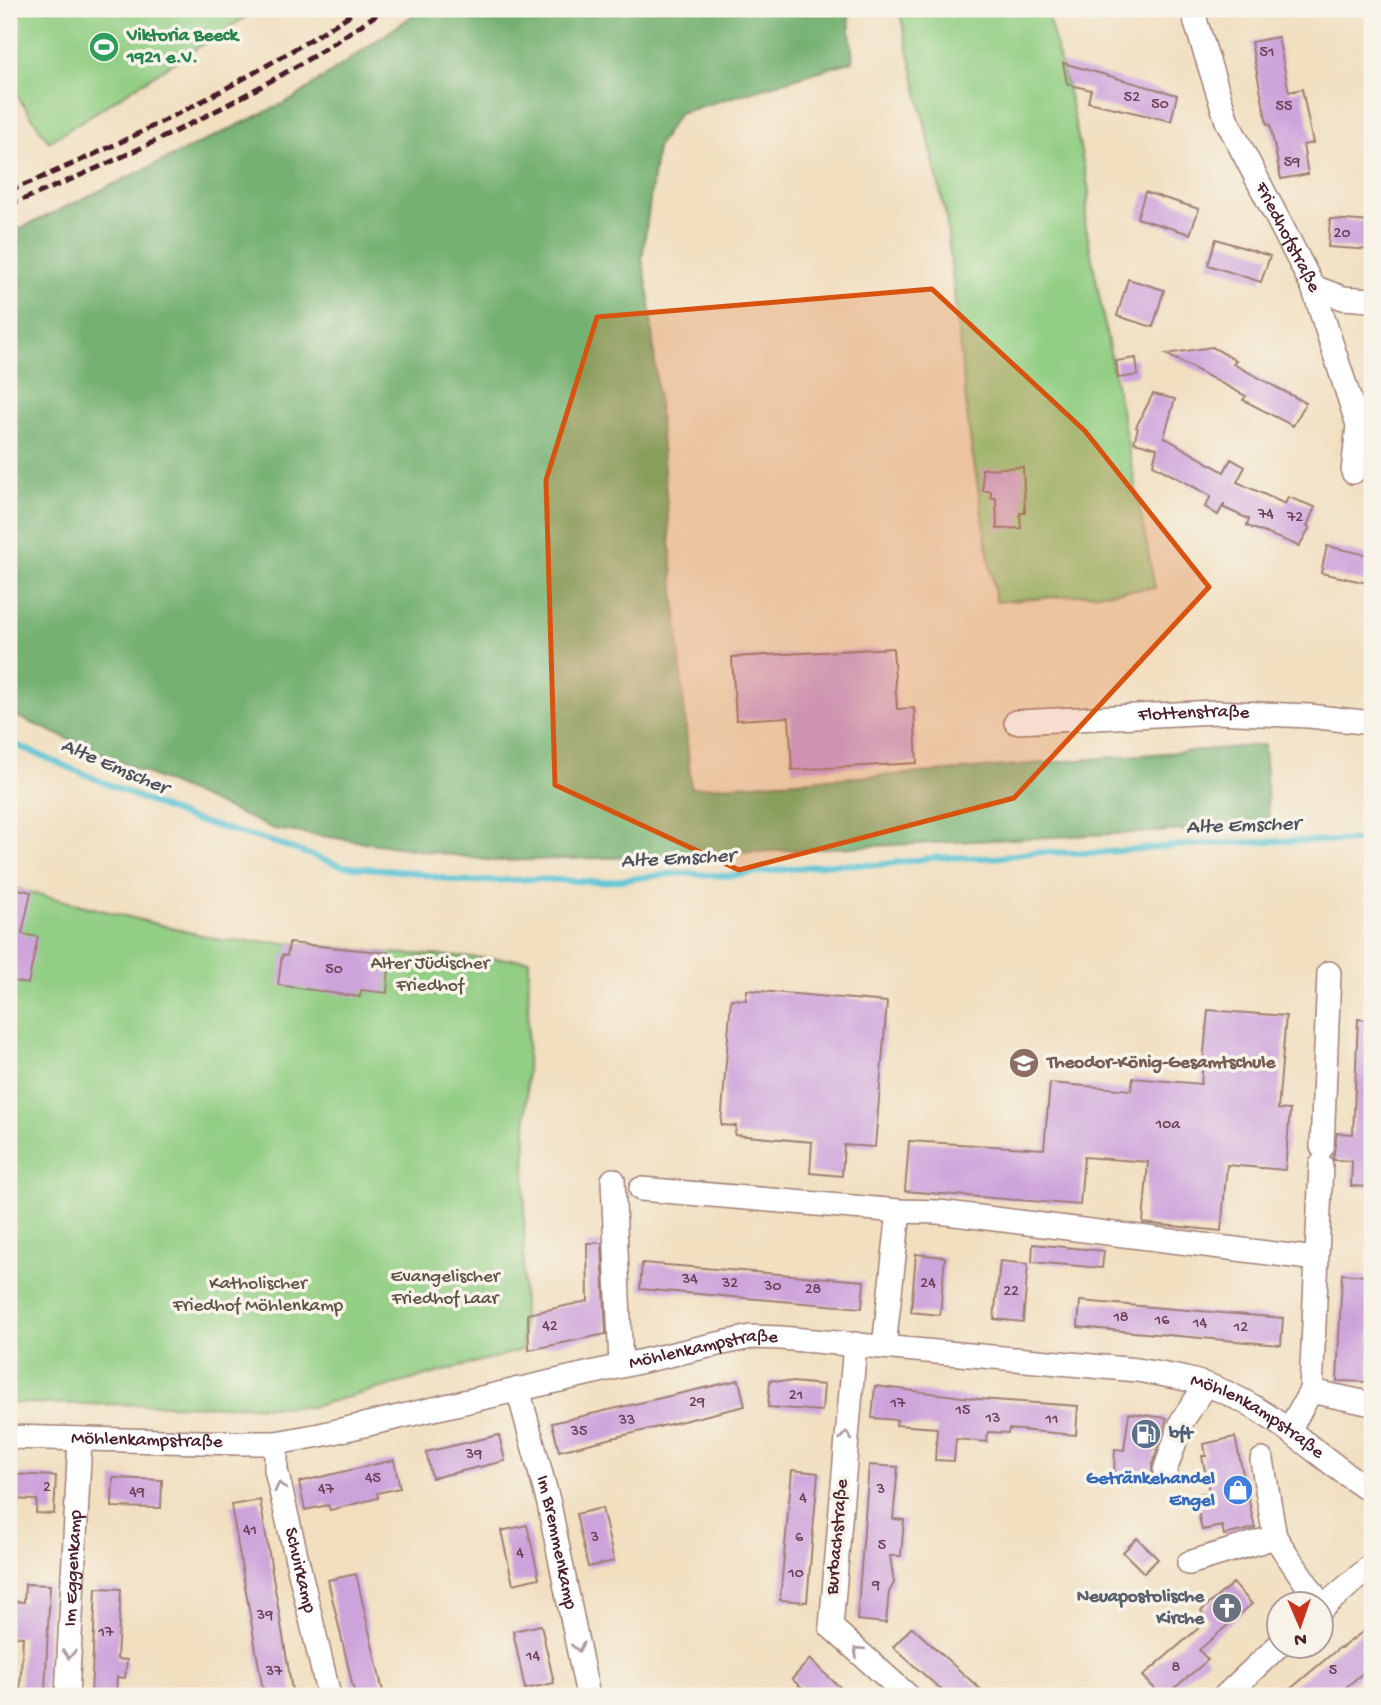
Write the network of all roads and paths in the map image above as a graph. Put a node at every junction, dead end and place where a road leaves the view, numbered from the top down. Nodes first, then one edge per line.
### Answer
1 (1194, 9) edge
2 (1313, 287) junction
3 (1372, 300) edge
4 (1353, 472) dead end
5 (1016, 722) dead end
6 (1372, 723) edge
7 (1329, 973) dead end
8 (613, 1180) dead end
9 (640, 1189) dead end
10 (899, 1211) junction
11 (1316, 1259) junction
12 (855, 1345) junction
13 (884, 1347) junction
14 (621, 1366) junction
15 (1206, 1385) junction
16 (518, 1389) junction
17 (1311, 1391) junction
18 (1372, 1404) edge
19 (1289, 1430) junction
20 (9, 1437) edge
21 (80, 1439) junction
22 (276, 1443) junction
23 (1262, 1460) dead end
24 (1165, 1471) dead end
25 (1372, 1492) edge
26 (1275, 1537) junction
27 (1189, 1563) dead end
28 (1372, 1565) edge
29 (1310, 1590) edge
30 (1336, 1594) edge
31 (1266, 1657) edge
32 (67, 1696) edge
33 (328, 1696) edge
34 (588, 1696) edge
35 (908, 1696) edge
36 (1225, 1696) edge

1 - 2 street, Friedhofstraße
2 - 3 street
2 - 4 street, Friedhofstraße
5 - 6 street, Flottenstraße
7 - 11 street
8 - 14 street
9 - 10 street
10 - 11 street
10 - 13 street
11 - 17 street
12 - 13 street, Möhlenkampstraße
12 - 14 street, Möhlenkampstraße
35 -> 12 street, Burbachstraße
13 - 15 street, Möhlenkampstraße
14 - 16 street, Möhlenkampstraße
15 - 19 street, Möhlenkampstraße
15 - 24 street
16 - 22 street, Möhlenkampstraße
16 -> 34 street, Im Bremmenkamp
17 - 18 street
17 - 19 street
19 - 25 street, Möhlenkampstraße
20 - 21 street, Möhlenkampstraße
21 - 22 street, Möhlenkampstraße
21 -> 32 street, Im Eggenkamp
33 -> 22 street, Schuirkamp
23 - 26 street, Möhlenkampstraße
26 - 27 street
26 - 29 street, Möhlenkampstraße
28 - 30 street
31 - 36 street

